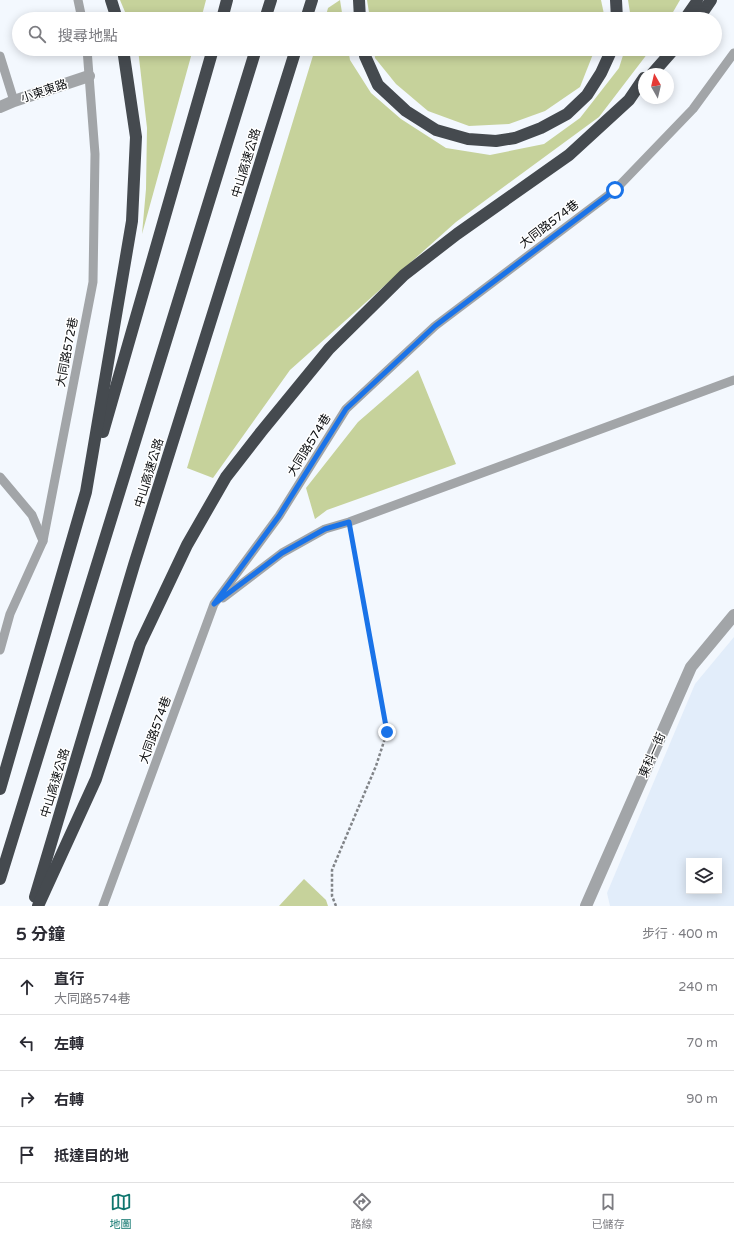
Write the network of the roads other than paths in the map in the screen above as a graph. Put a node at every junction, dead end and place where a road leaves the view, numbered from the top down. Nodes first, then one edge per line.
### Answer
1 (78, 0) edge
2 (111, 0) edge
3 (227, 0) edge
4 (271, 0) edge
5 (312, 0) edge
6 (359, 0) edge
7 (616, 0) edge
8 (697, 0) edge
9 (711, 0) edge
10 (81, 12) edge
11 (115, 12) edge
12 (224, 12) edge
13 (267, 12) edge
14 (308, 12) edge
15 (360, 12) edge
16 (617, 12) edge
17 (690, 12) edge
18 (703, 12) edge
19 (734, 53) edge
20 (0, 56) edge
21 (88, 56) edge
22 (124, 56) edge
23 (211, 56) edge
24 (254, 56) edge
25 (294, 56) edge
26 (365, 56) edge
27 (609, 56) edge
28 (659, 56) edge
29 (668, 56) edge
30 (651, 68) edge
31 (657, 68) edge
32 (89, 76) junction
33 (638, 87) edge
34 (638, 90) edge
35 (629, 100) junction
36 (14, 101) junction
37 (0, 107) edge
38 (734, 380) edge
39 (0, 478) edge
40 (86, 492) junction
41 (43, 541) junction
42 (214, 604) junction
43 (734, 614) edge
44 (0, 650) edge
45 (0, 789) edge
46 (0, 879) edge
47 (33, 906) edge
48 (38, 906) edge
49 (103, 906) edge
50 (586, 906) edge

1 - 10 lane
2 - 11 highway
3 - 12 highway
4 - 13 highway
5 - 14 highway
6 - 15 highway
7 - 16 highway
8 - 17 highway
9 - 18 highway
19 - 42 lane, 大同路574巷
20 - 36 lane
21 - 32 lane, 大同路572巷
22 - 40 highway
23 - 40 highway
24 - 46 highway, 中山高速公路
25 - 47 highway, 中山高速公路
26 - 27 highway
28 - 30 highway
29 - 31 highway
32 - 36 street, 小東東路
32 - 41 lane, 大同路572巷
33 - 35 highway
34 - 35 highway
35 - 48 highway
36 - 37 street, 小東東路
38 - 42 lane
39 - 41 lane
40 - 45 highway
41 - 44 lane, 大同路572巷
42 - 49 lane, 大同路574巷
43 - 50 street, 東科一街

